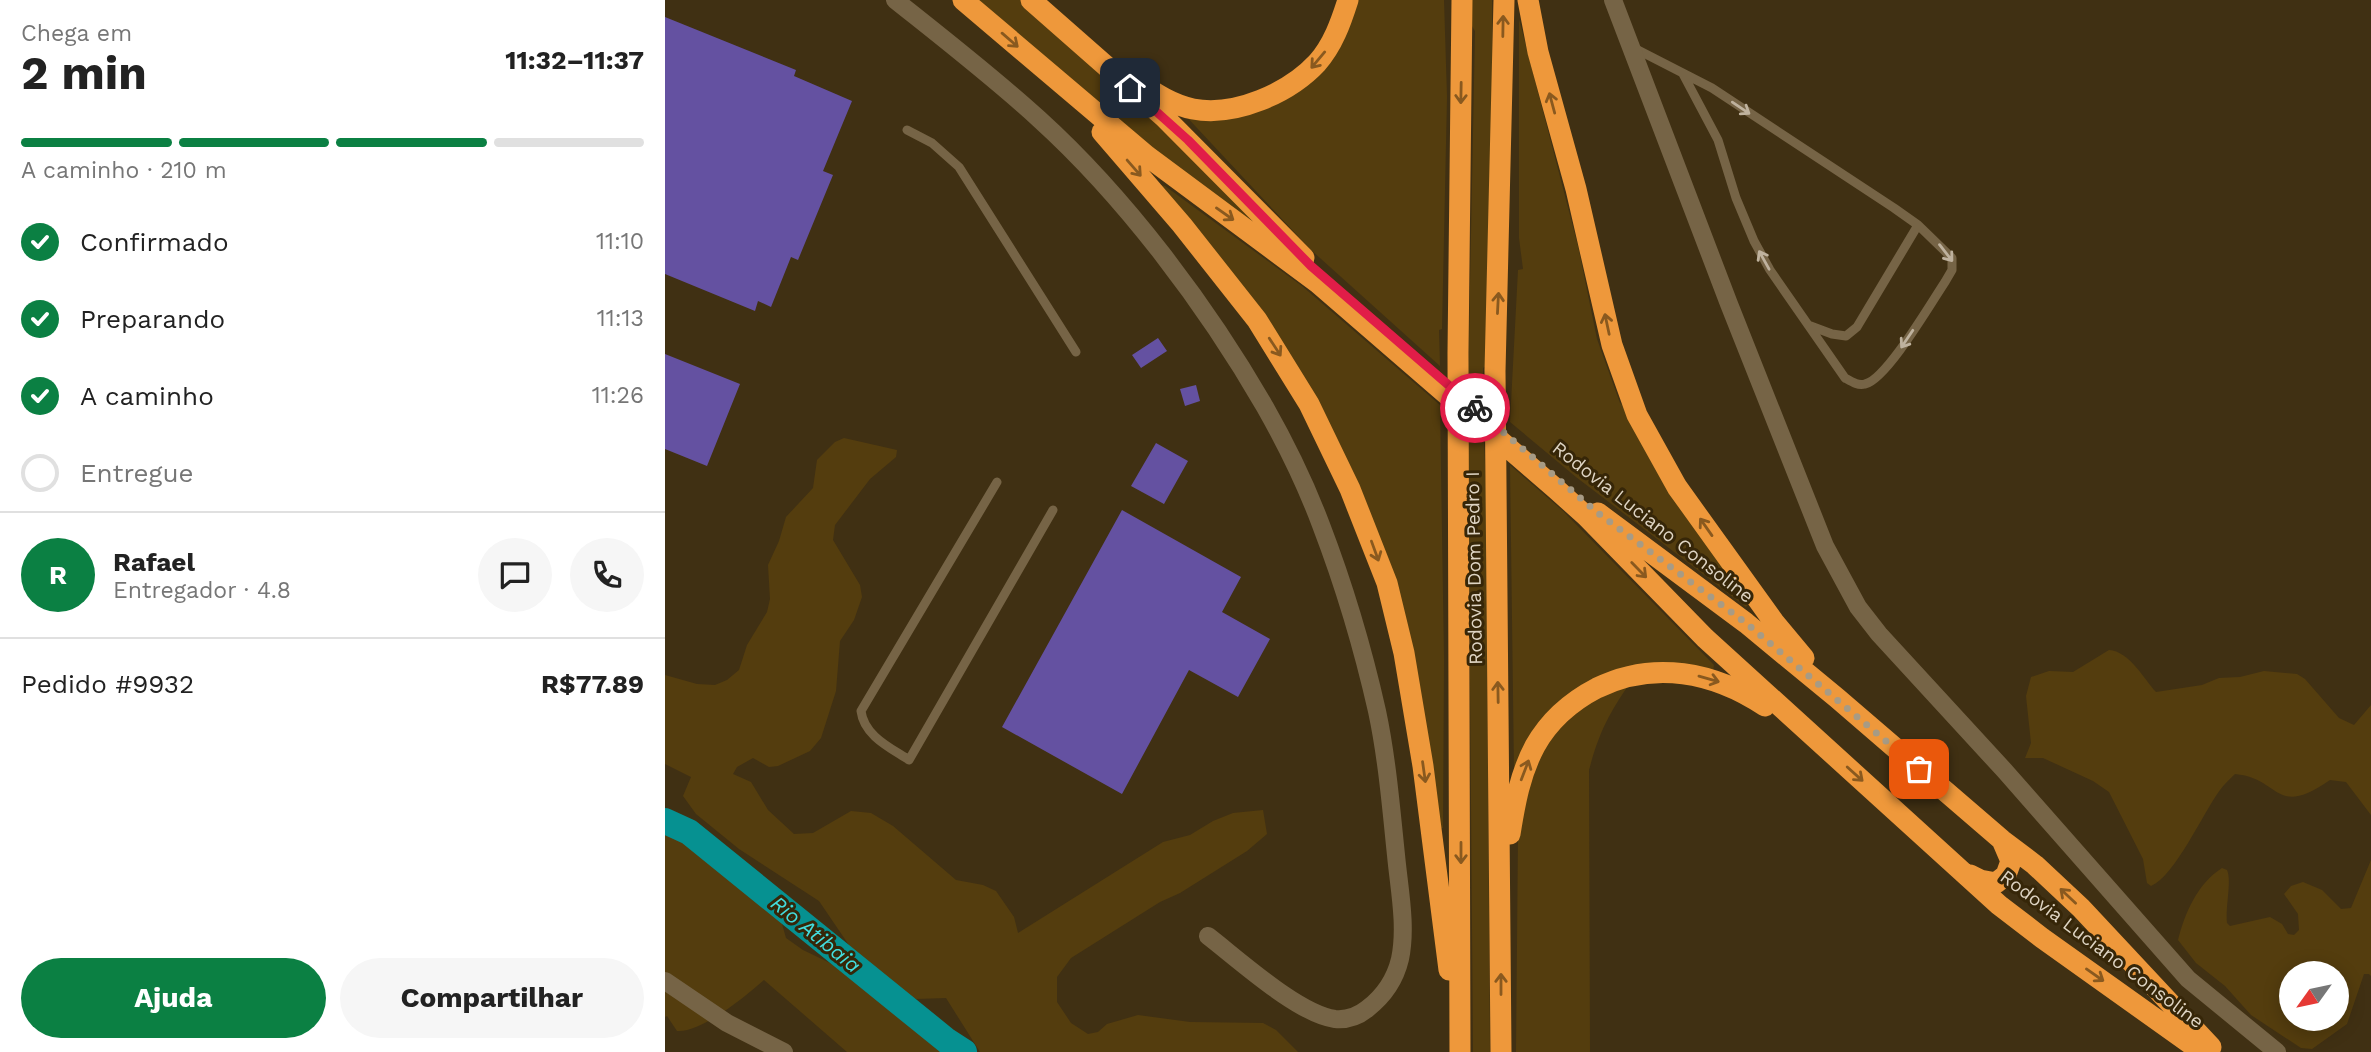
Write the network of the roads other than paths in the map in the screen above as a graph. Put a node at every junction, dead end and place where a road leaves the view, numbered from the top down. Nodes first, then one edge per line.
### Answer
1 (895, 0) edge
2 (963, 0) edge
3 (1031, 0) edge
4 (1348, 0) edge
5 (1462, 0) edge
6 (1504, 0) edge
7 (1528, 0) edge
8 (1613, 0) edge
9 (1630, 46) junction
10 (1113, 73) junction
11 (1683, 74) junction
12 (1057, 80) junction
13 (907, 130) dead end
14 (1917, 225) junction
15 (1808, 325) junction
16 (1076, 352) dead end
17 (997, 482) dead end
18 (1053, 510) dead end
19 (1837, 698) junction
20 (1804, 728) junction
21 (2002, 840) junction
22 (1500, 859) junction
23 (1965, 873) junction
24 (1208, 936) dead end
25 (665, 981) edge
26 (1461, 1020) junction
27 (783, 1052) edge
28 (1460, 1052) edge
29 (1501, 1052) edge
30 (2202, 1052) edge
31 (2217, 1052) edge
32 (2277, 1052) edge

1 - 24 street
2 -> 12 highway, Rodovia Luciano Consoline
3 - 10 highway, Rodovia Luciano Consoline
4 -> 10 highway
5 -> 26 highway, Rodovia Dom Pedro I
22 -> 6 highway, Rodovia Dom Pedro I
19 -> 7 highway
8 - 9 street
9 - 11 lane
9 - 32 street
10 - 19 highway, Rodovia Luciano Consoline
11 -> 14 lane
15 -> 11 lane
12 -> 20 highway, Rodovia Luciano Consoline
12 -> 26 highway
13 - 16 lane
14 - 15 lane
14 -> 15 lane
17 - 18 lane
19 - 21 highway, Rodovia Luciano Consoline
22 -> 20 highway
20 -> 23 highway, Rodovia Luciano Consoline
21 - 23 highway
31 -> 21 highway, Rodovia Luciano Consoline
29 -> 22 highway, Rodovia Dom Pedro I
23 -> 30 highway, Rodovia Luciano Consoline
25 - 27 street
26 - 28 highway, Rodovia Dom Pedro I

